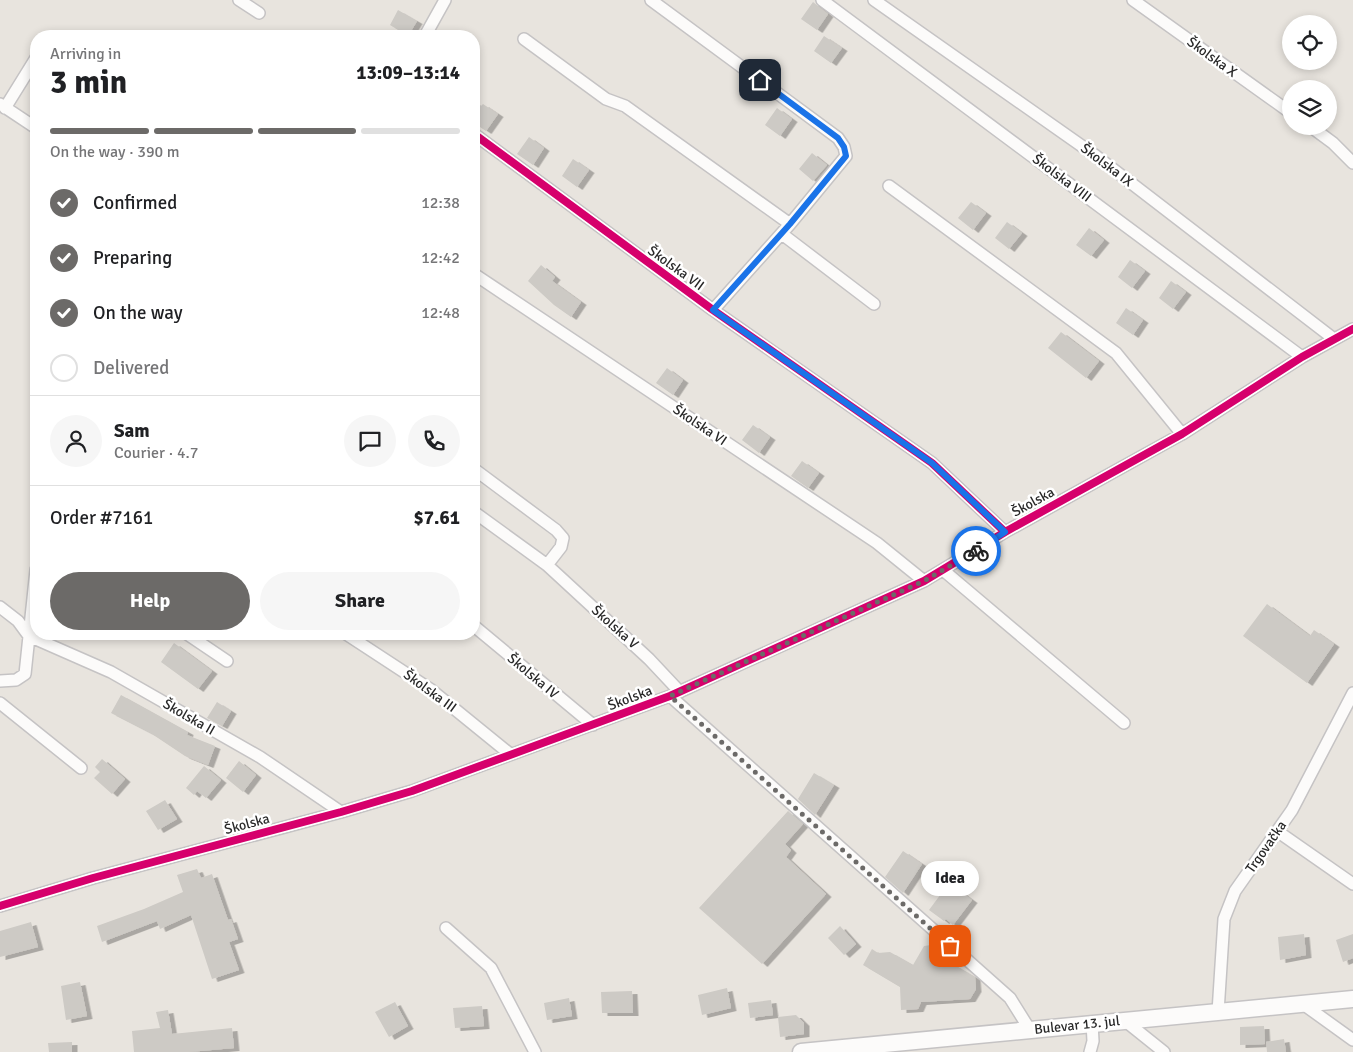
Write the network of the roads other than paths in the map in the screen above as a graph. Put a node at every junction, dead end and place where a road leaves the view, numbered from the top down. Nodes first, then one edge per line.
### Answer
1 (239, 0) edge
2 (445, 0) edge
3 (651, 0) edge
4 (822, 0) edge
5 (874, 0) edge
6 (1133, 0) edge
7 (259, 13) dead end
8 (428, 30) edge
9 (524, 39) dead end
10 (30, 67) edge
11 (3, 106) edge
12 (1282, 107) edge
13 (30, 124) edge
14 (1322, 135) edge
15 (480, 138) edge
16 (1353, 163) edge
17 (889, 186) dead end
18 (790, 224) junction
19 (782, 234) junction
20 (480, 278) edge
21 (874, 304) dead end
22 (713, 310) junction
23 (1353, 329) edge
24 (1334, 339) junction
25 (1302, 357) junction
26 (1182, 434) junction
27 (480, 473) edge
28 (480, 516) edge
29 (1005, 532) junction
30 (547, 565) junction
31 (942, 570) junction
32 (924, 581) junction
33 (0, 607) edge
34 (30, 627) edge
35 (480, 631) edge
36 (29, 636) junction
37 (38, 640) edge
38 (196, 640) edge
39 (355, 640) edge
40 (227, 661) dead end
41 (0, 680) edge
42 (1353, 693) edge
43 (675, 694) junction
44 (0, 703) edge
45 (1124, 722) dead end
46 (593, 725) junction
47 (510, 754) junction
48 (80, 768) dead end
49 (341, 812) junction
50 (1277, 831) junction
51 (1353, 884) edge
52 (0, 906) edge
53 (446, 928) dead end
54 (1353, 999) edge
55 (1303, 1004) junction
56 (1218, 1012) junction
57 (1124, 1020) junction
58 (1092, 1023) junction
59 (1030, 1030) junction
60 (1353, 1040) edge
61 (535, 1052) edge
62 (801, 1052) edge
63 (1090, 1052) edge
64 (1164, 1052) edge

1 - 7 street
2 - 8 street
3 - 18 street
4 - 25 street, Školska VIII
5 - 24 street, Školska IX
6 - 12 street, Školska X
9 - 18 street
10 - 11 street
11 - 13 street
14 - 16 street
15 - 22 street, Školska VII
17 - 26 street
18 - 19 street
19 - 21 street
19 - 22 street
20 - 32 street, Školska VI
22 - 29 street, Školska VII
23 - 24 street, Školska
24 - 25 street, Školska
25 - 26 street, Školska
26 - 29 street, Školska
27 - 30 street
28 - 30 street, Školska V
29 - 31 street, Školska
30 - 43 street, Školska V
31 - 32 street, Školska
31 - 45 street
32 - 43 street, Školska
33 - 36 street
34 - 36 street
35 - 46 street, Školska IV
36 - 41 street
37 - 49 street, Školska II
38 - 40 street
39 - 47 street, Školska III
42 - 50 street, Trgovačka
43 - 46 street, Školska
43 - 59 street, Školska V
44 - 48 street
46 - 47 street, Školska
47 - 49 street, Školska
49 - 52 street, Školska
50 - 51 street
50 - 56 street, Trgovačka
53 - 61 street
54 - 55 street, Bulevar 13. jul
55 - 56 street, Bulevar 13. jul
55 - 60 street
56 - 57 street, Bulevar 13. jul
57 - 58 street, Bulevar 13. jul
57 - 64 street
58 - 59 street, Bulevar 13. jul
58 - 63 street
59 - 62 street, Bulevar 13. jul

